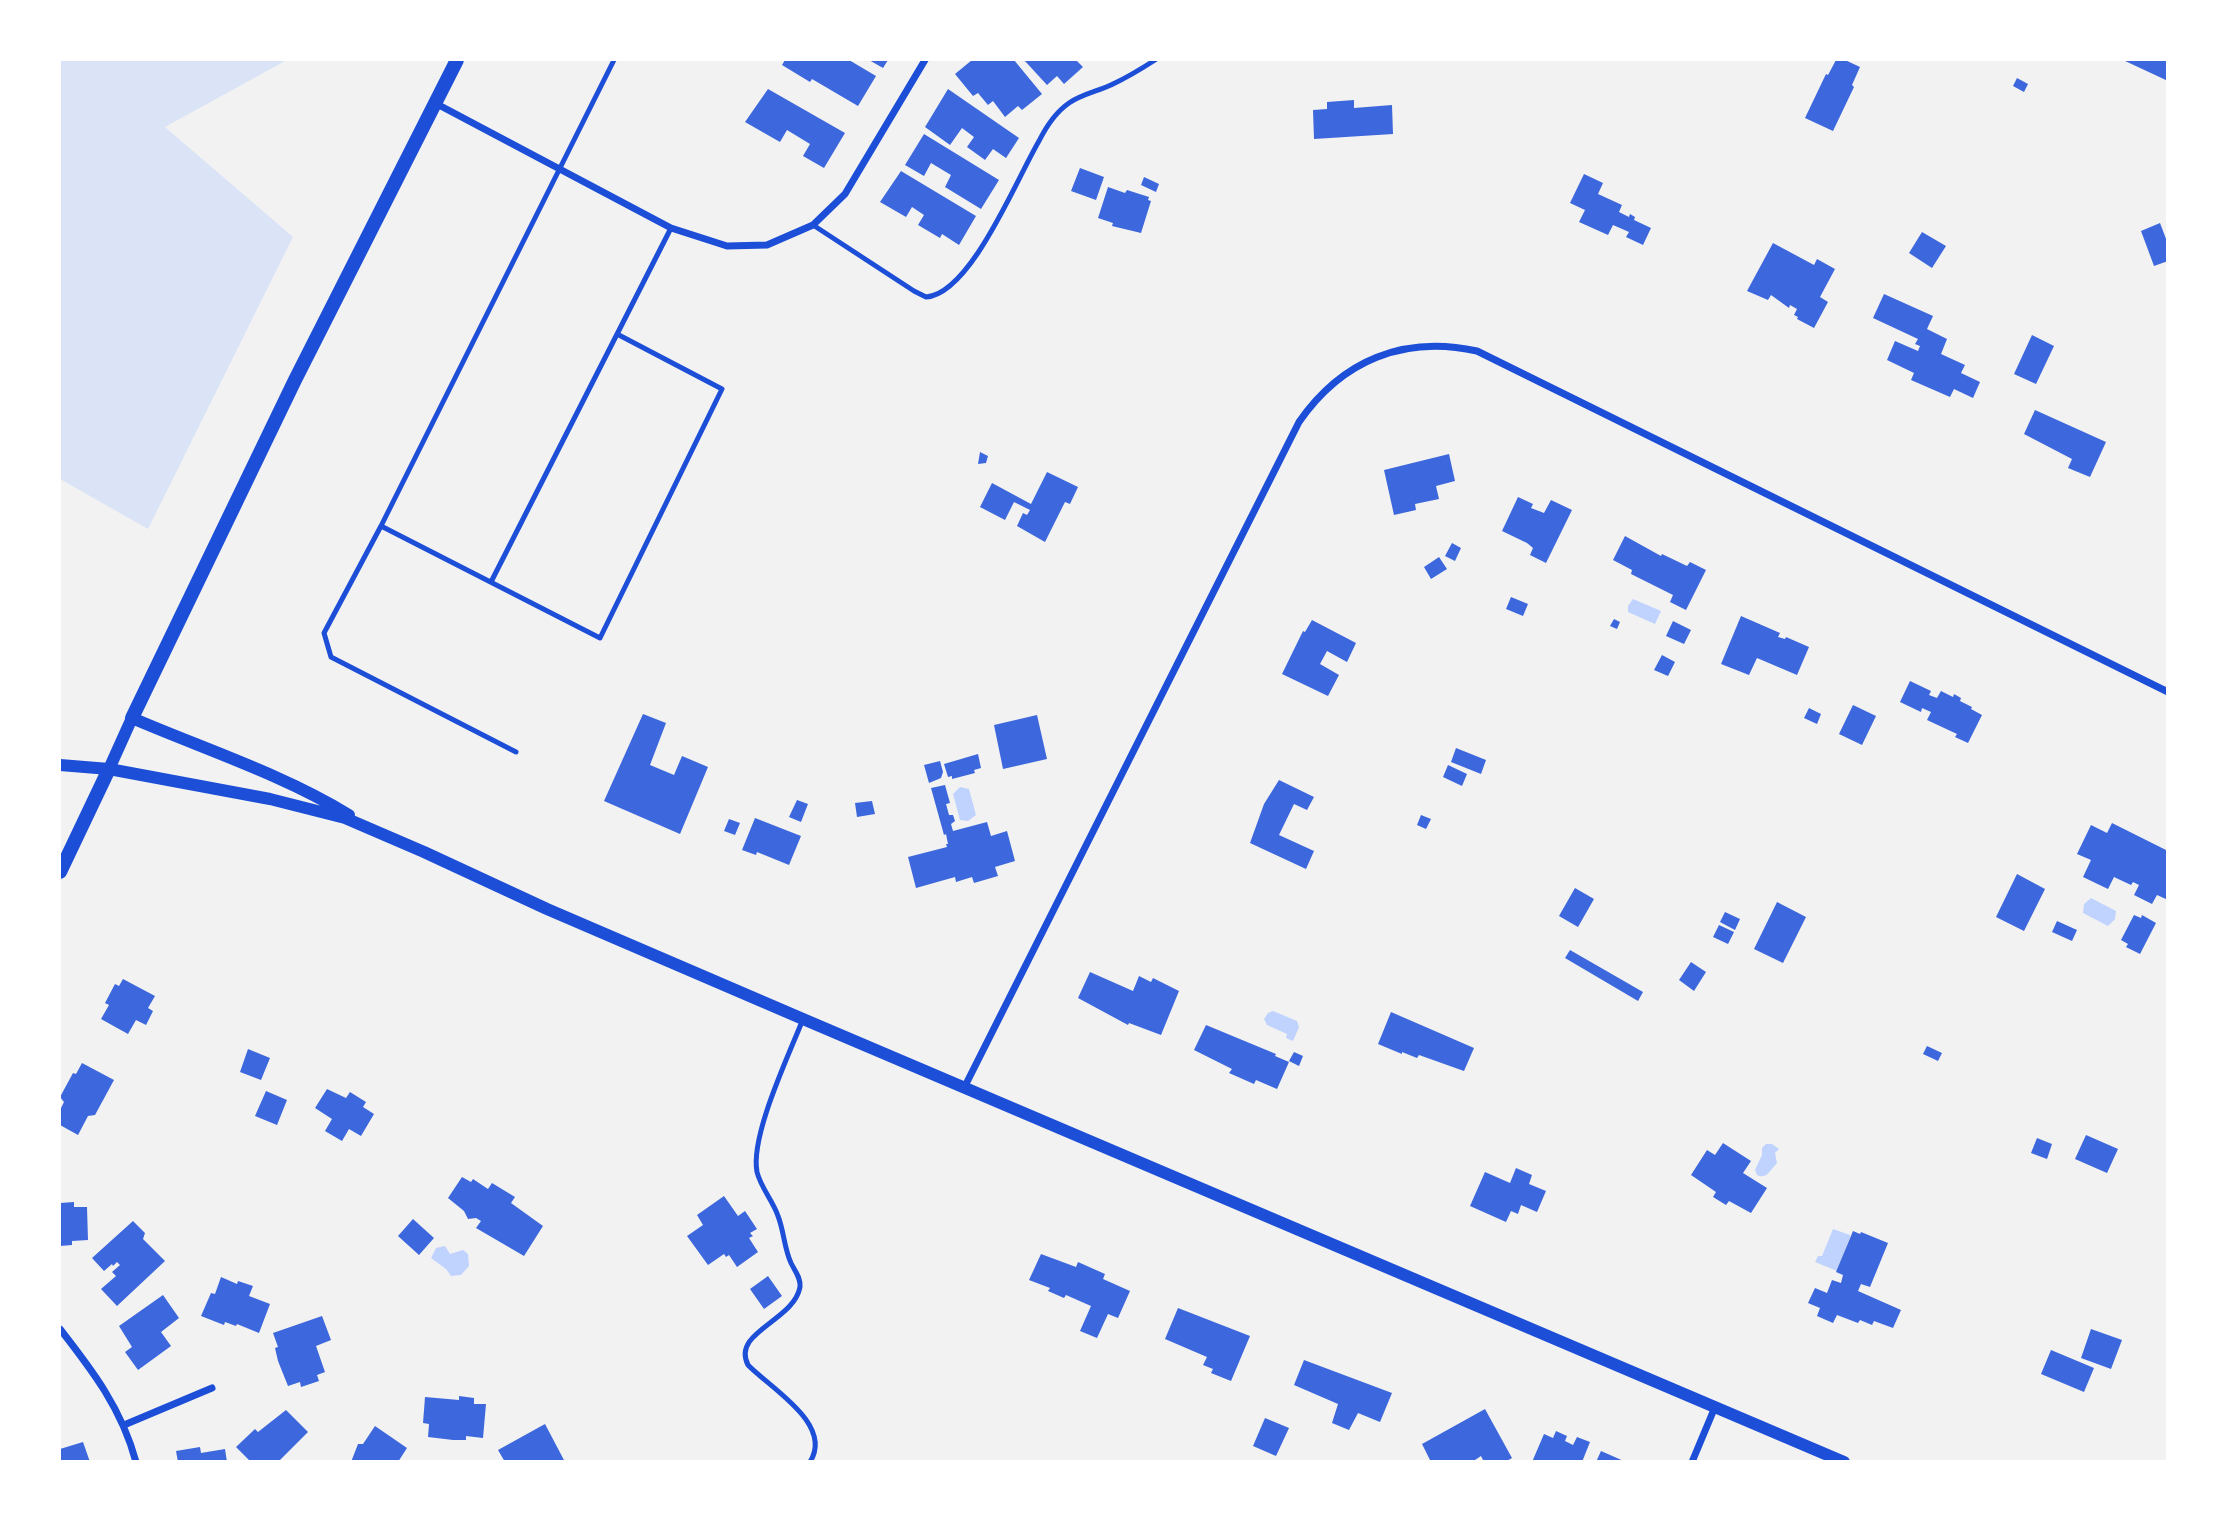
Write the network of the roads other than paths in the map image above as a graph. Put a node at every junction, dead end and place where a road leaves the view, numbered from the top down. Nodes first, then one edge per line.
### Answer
1 (457, 60) edge
2 (614, 60) edge
3 (925, 60) edge
4 (1154, 60) edge
5 (435, 103) junction
6 (558, 168) junction
7 (813, 225) junction
8 (671, 228) junction
9 (617, 334) junction
10 (381, 526) junction
11 (491, 582) junction
12 (2168, 692) edge
13 (131, 718) junction
14 (516, 752) dead end
15 (60, 764) edge
16 (109, 769) junction
17 (373, 829) junction
18 (60, 872) edge
19 (803, 1019) junction
20 (964, 1088) junction
21 (60, 1329) edge
22 (212, 1388) dead end
23 (1715, 1406) junction
24 (124, 1425) junction
25 (136, 1461) edge
26 (810, 1461) edge
27 (1692, 1461) edge
28 (1844, 1461) edge

1 - 5 main road
2 - 6 lane
3 - 7 street
4 - 7 lane
5 - 6 street
5 - 13 main road
6 - 8 street
6 - 10 lane
7 - 8 street
8 - 9 lane
9 - 11 lane
9 - 11 lane
10 - 11 lane
10 - 14 lane
12 - 20 street
13 - 16 street
13 - 17 street
15 - 16 street
16 - 17 street
16 - 18 main road
17 - 19 street
19 - 20 street
19 - 26 lane
20 - 23 street
21 - 24 street
22 - 24 street
23 - 27 street
23 - 28 street
24 - 25 street

